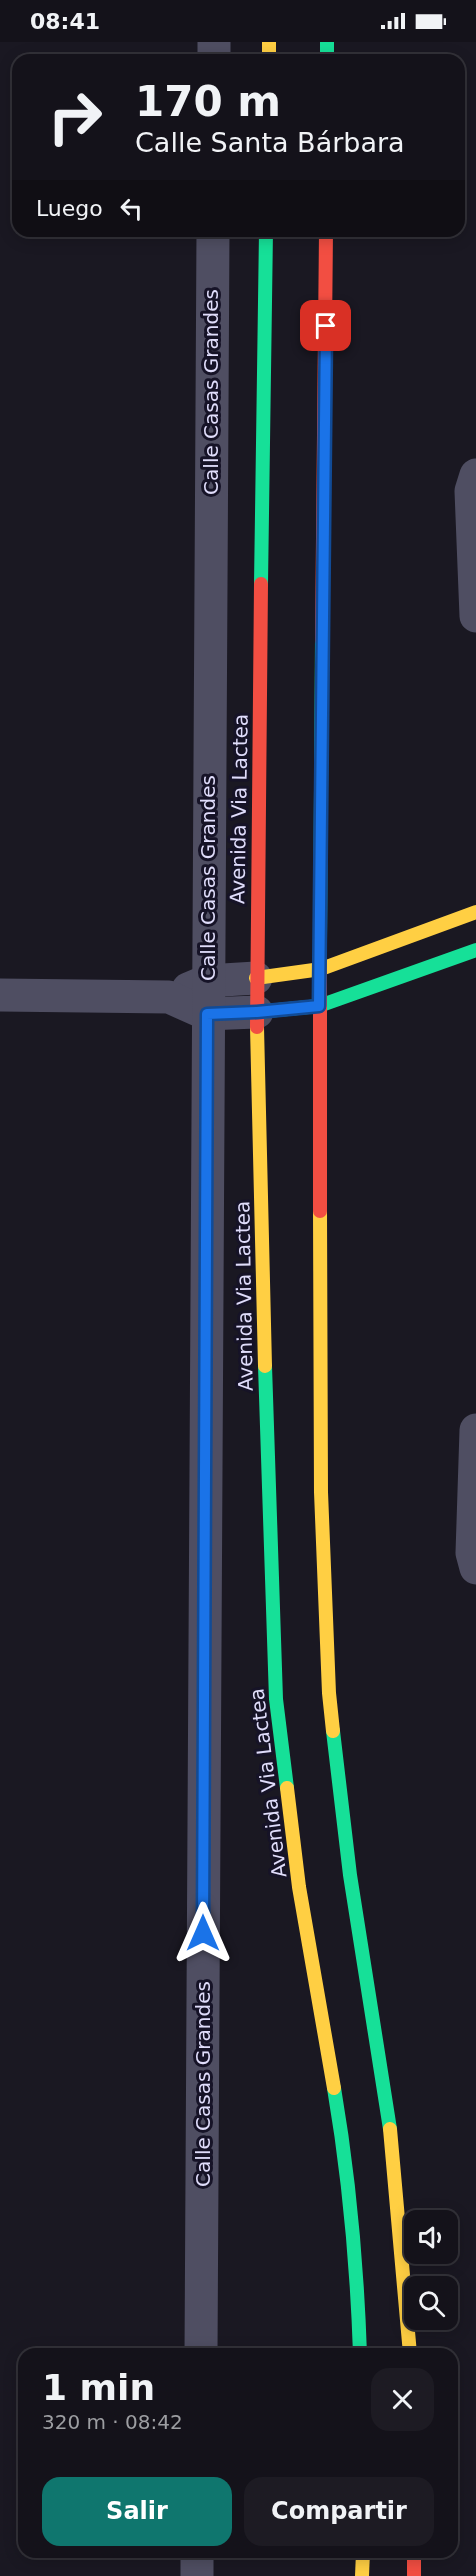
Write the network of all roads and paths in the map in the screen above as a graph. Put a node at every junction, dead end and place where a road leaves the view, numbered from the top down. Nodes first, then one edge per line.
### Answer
1 (213, 237) edge
2 (266, 237) edge
3 (326, 237) edge
4 (476, 475) edge
5 (476, 616) edge
6 (476, 912) edge
7 (476, 950) edge
8 (321, 969) junction
9 (256, 978) junction
10 (207, 981) junction
11 (0, 995) edge
12 (170, 997) junction
13 (319, 1006) junction
14 (257, 1012) junction
15 (207, 1014) junction
16 (476, 1430) edge
17 (476, 1568) edge
18 (201, 2348) edge
19 (360, 2348) edge
20 (410, 2348) edge
21 (197, 2558) edge
22 (363, 2558) edge
23 (414, 2558) edge
24 (197, 2576) edge
25 (362, 2576) edge
26 (414, 2576) edge

1 - 10 street, Calle Casas Grandes
2 - 9 main road, Avenida Via Lactea
3 - 8 main road
4 - 5 street
6 - 8 main road
7 - 13 main road
8 - 9 main road
8 - 13 main road
9 - 10 street
9 - 14 main road, Avenida Via Lactea
10 - 12 street
10 - 15 street, Calle Casas Grandes
11 - 12 street
12 - 15 street
13 - 14 main road
13 - 20 main road
14 - 15 street
14 - 19 main road, Avenida Via Lactea
15 - 18 street, Calle Casas Grandes
16 - 17 street
21 - 24 street
22 - 25 main road
23 - 26 main road

